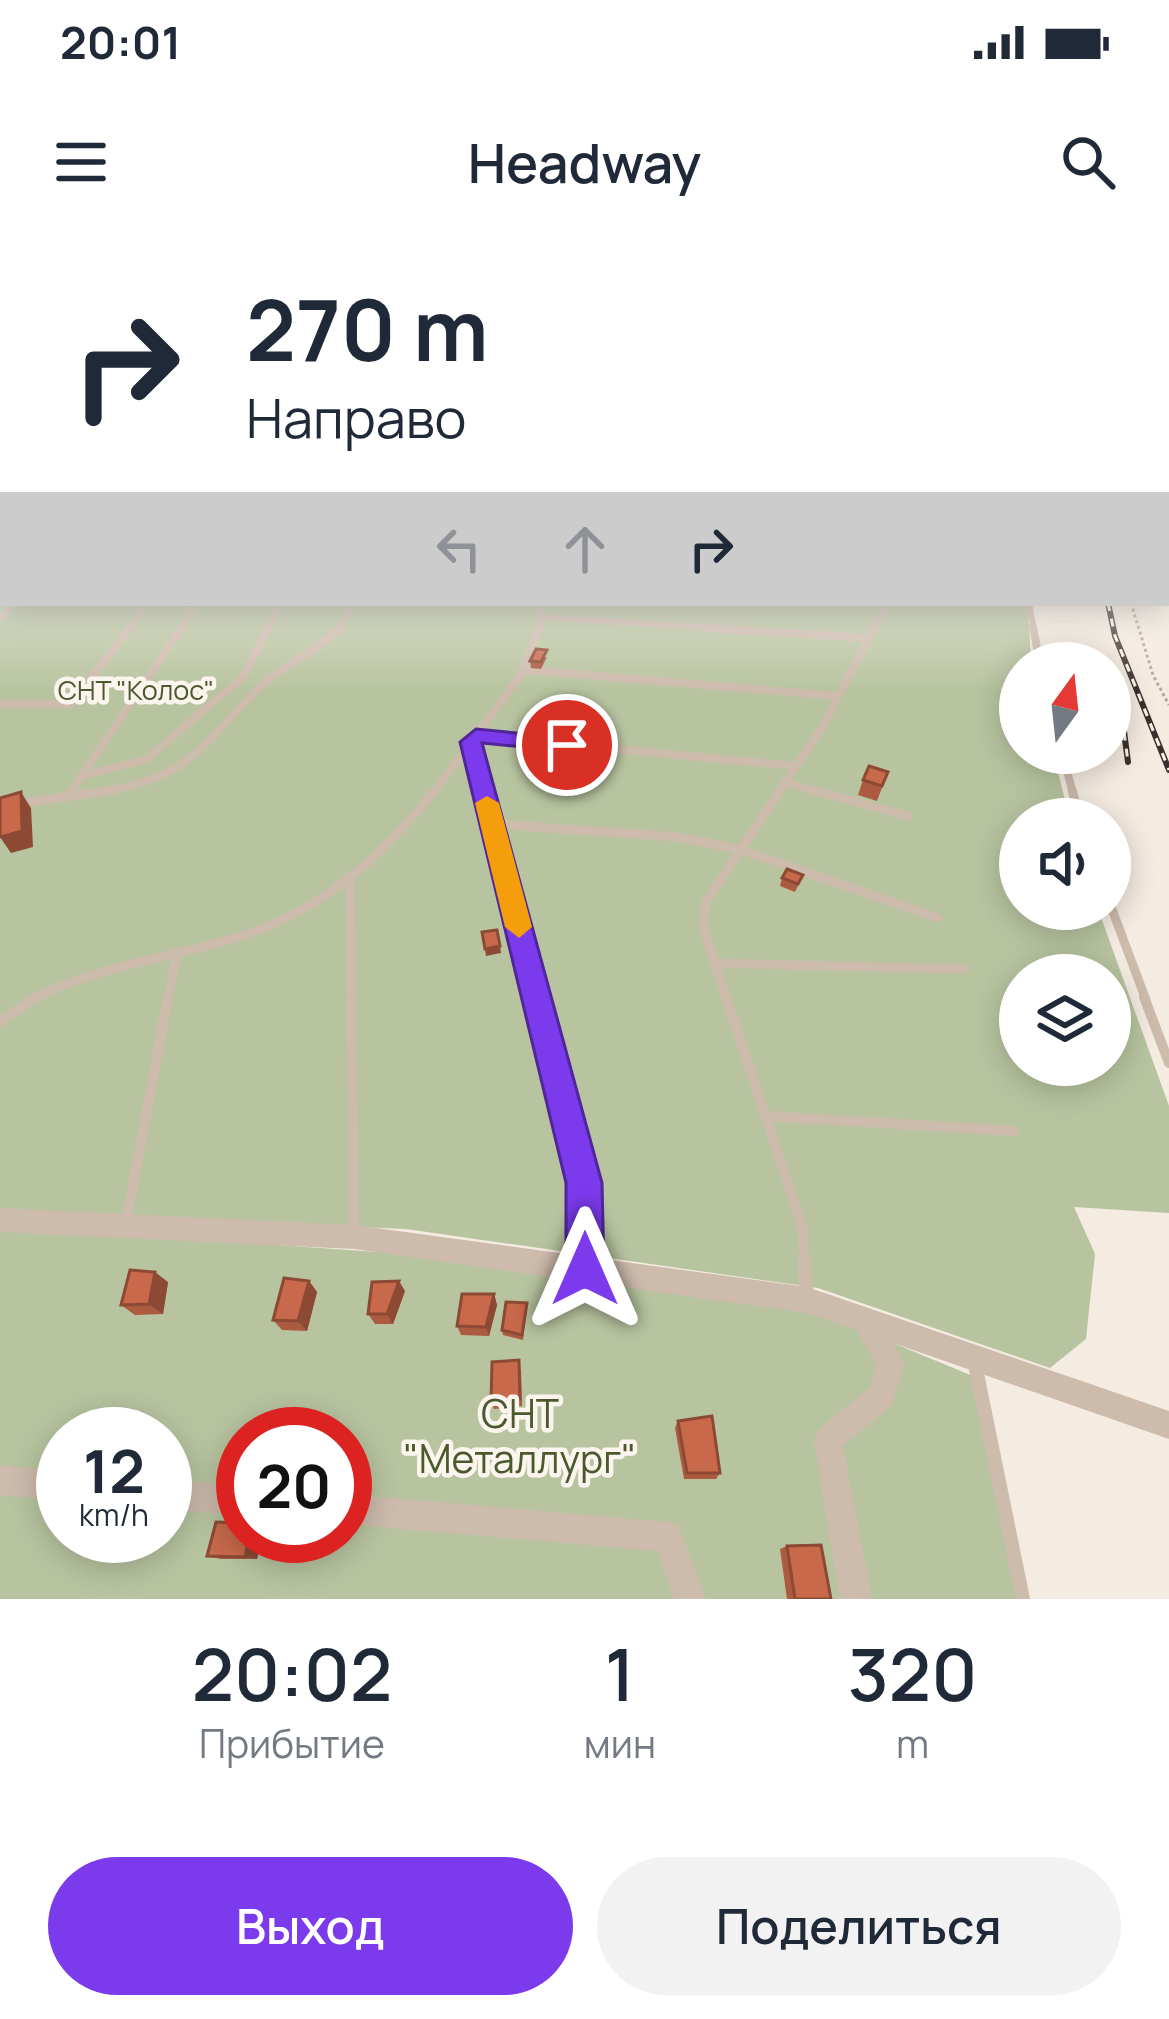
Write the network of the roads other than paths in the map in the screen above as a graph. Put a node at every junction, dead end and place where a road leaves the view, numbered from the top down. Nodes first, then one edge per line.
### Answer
1 (146, 606) edge
2 (196, 606) edge
3 (280, 606) edge
4 (354, 606) edge
5 (542, 606) edge
6 (885, 606) edge
7 (1030, 606) edge
8 (542, 617) junction
9 (866, 638) junction
10 (1036, 642) edge
11 (524, 670) junction
12 (838, 695) junction
13 (0, 704) edge
14 (474, 739) junction
15 (795, 766) junction
16 (82, 776) junction
17 (784, 782) junction
18 (68, 796) junction
19 (0, 806) edge
20 (908, 816) dead end
21 (492, 824) junction
22 (739, 849) junction
23 (350, 878) junction
24 (938, 918) dead end
25 (1120, 930) edge
26 (177, 951) junction
27 (715, 963) junction
28 (964, 969) dead end
29 (0, 1022) edge
30 (1169, 1064) edge
31 (765, 1116) junction
32 (1014, 1131) dead end
33 (0, 1220) edge
34 (125, 1226) junction
35 (354, 1237) junction
36 (585, 1269) junction
37 (807, 1300) junction
38 (866, 1321) junction
39 (974, 1359) junction
40 (1169, 1425) edge
41 (0, 1480) edge
42 (36, 1483) edge
43 (372, 1512) edge
44 (690, 1599) edge
45 (856, 1599) edge
46 (1023, 1599) edge

1 - 13 lane
2 - 16 lane
3 - 16 lane
4 - 18 lane
5 - 8 lane
6 - 9 lane
7 - 10 lane
8 - 9 lane
8 - 11 lane
9 - 12 lane
11 - 12 lane
11 - 14 lane
12 - 15 lane
14 - 15 lane
14 - 21 lane
14 - 23 lane
15 - 17 lane
16 - 18 lane
17 - 20 lane
17 - 22 lane
18 - 19 lane
21 - 22 lane
21 - 36 lane
22 - 24 lane
22 - 27 lane
23 - 26 lane
23 - 35 lane
25 - 30 lane
26 - 29 lane
26 - 34 lane
27 - 28 lane
27 - 31 lane
31 - 32 lane
31 - 37 lane
33 - 34 street
34 - 35 street
35 - 36 street
36 - 37 street
37 - 38 street
38 - 39 street
38 - 45 street
39 - 40 street
39 - 46 lane
41 - 42 street
43 - 44 street

